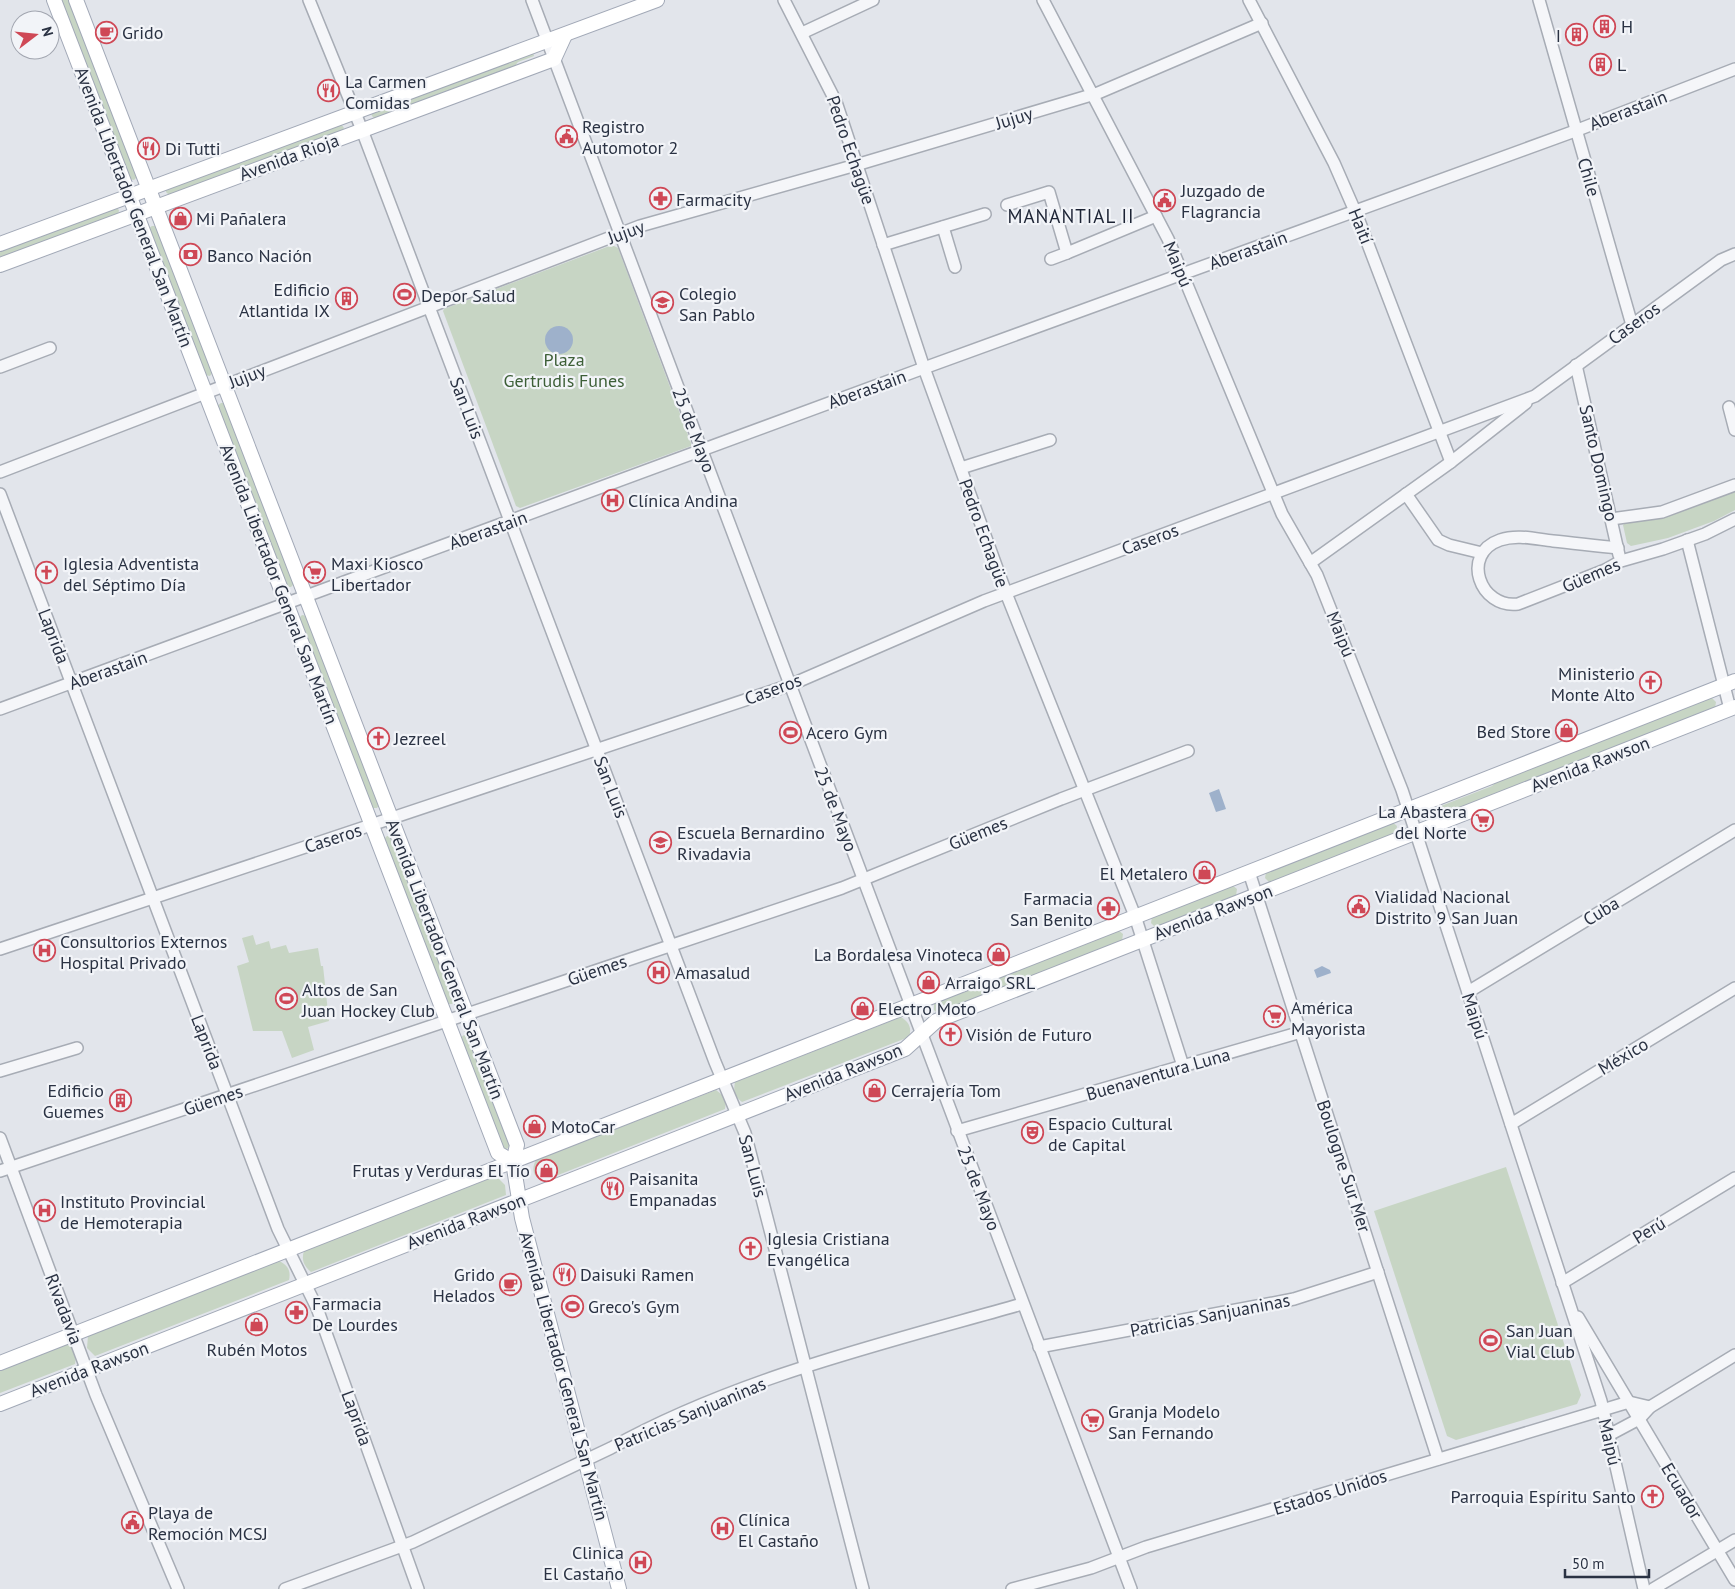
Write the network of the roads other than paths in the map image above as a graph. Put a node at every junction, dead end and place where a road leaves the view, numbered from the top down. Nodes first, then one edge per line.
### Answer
1 (54, 0) edge
2 (76, 0) edge
3 (309, 0) edge
4 (532, 0) edge
5 (657, 0) edge
6 (784, 0) edge
7 (873, 0) edge
8 (1043, 0) edge
9 (1250, 0) edge
10 (1539, 0) edge
11 (1262, 23) junction
12 (802, 33) junction
13 (565, 35) junction
14 (547, 40) junction
15 (554, 59) junction
16 (1735, 69) edge
17 (1092, 95) junction
18 (355, 111) junction
19 (362, 130) junction
20 (1575, 131) junction
21 (856, 165) junction
22 (149, 188) junction
23 (129, 195) junction
24 (1007, 205) dead end
25 (156, 207) junction
26 (1355, 211) junction
27 (136, 214) junction
28 (985, 214) dead end
29 (1156, 216) junction
30 (943, 227) junction
31 (620, 234) junction
32 (0, 244) edge
33 (883, 245) junction
34 (1067, 253) junction
35 (1735, 254) edge
36 (1051, 259) dead end
37 (0, 266) edge
38 (955, 267) dead end
39 (1182, 274) junction
40 (429, 307) junction
41 (1632, 325) junction
42 (50, 348) dead end
43 (1576, 365) junction
44 (0, 367) edge
45 (924, 368) junction
46 (224, 385) junction
47 (206, 392) junction
48 (1535, 396) junction
49 (1729, 407) dead end
50 (1735, 430) edge
51 (1439, 431) junction
52 (1050, 440) dead end
53 (702, 450) junction
54 (1451, 462) junction
55 (961, 468) junction
56 (0, 472) edge
57 (1735, 485) edge
58 (1273, 493) junction
59 (0, 494) edge
60 (1406, 494) junction
61 (1611, 519) junction
62 (1735, 519) edge
63 (510, 521) junction
64 (1687, 540) junction
65 (1618, 548) junction
66 (1482, 553) junction
67 (1621, 561) junction
68 (1310, 563) junction
69 (1006, 593) junction
70 (306, 597) junction
71 (287, 604) junction
72 (72, 683) junction
73 (1730, 683) edge
74 (790, 684) junction
75 (1733, 708) edge
76 (0, 709) edge
77 (596, 749) junction
78 (1188, 752) dead end
79 (1084, 790) junction
80 (1408, 809) junction
81 (391, 818) junction
82 (372, 825) junction
83 (1735, 830) edge
84 (1416, 833) junction
85 (1249, 872) junction
86 (863, 879) junction
87 (1256, 895) junction
88 (153, 898) junction
89 (1134, 916) junction
90 (1143, 940) junction
91 (670, 946) junction
92 (0, 949) edge
93 (1735, 988) edge
94 (1468, 992) junction
95 (910, 1005) junction
96 (467, 1014) junction
97 (447, 1021) junction
98 (1300, 1032) junction
99 (921, 1035) junction
100 (77, 1048) dead end
101 (1183, 1066) junction
102 (0, 1072) edge
103 (722, 1080) junction
104 (227, 1095) junction
105 (738, 1115) junction
106 (1511, 1124) junction
107 (957, 1131) junction
108 (0, 1138) edge
109 (513, 1162) junction
110 (6, 1169) edge
111 (1735, 1178) edge
112 (519, 1200) junction
113 (288, 1250) junction
114 (1378, 1272) junction
115 (1562, 1283) junction
116 (305, 1284) junction
117 (1567, 1298) junction
118 (1022, 1304) junction
119 (73, 1334) junction
120 (1039, 1347) junction
121 (1735, 1355) edge
122 (0, 1363) edge
123 (805, 1367) junction
124 (87, 1370) junction
125 (1629, 1402) junction
126 (0, 1404) edge
127 (1650, 1407) junction
128 (1603, 1410) junction
129 (1639, 1420) junction
130 (1609, 1435) junction
131 (1438, 1459) junction
132 (585, 1460) junction
133 (1735, 1540) edge
134 (402, 1546) junction
135 (1717, 1550) junction
136 (1118, 1557) junction
137 (1735, 1580) edge
138 (178, 1589) edge
139 (285, 1589) edge
140 (418, 1589) edge
141 (619, 1589) edge
142 (863, 1589) edge
143 (1012, 1589) edge
144 (1130, 1589) edge
145 (1644, 1589) edge
146 (1653, 1589) edge

1 - 23 main road, Avenida Libertador General San Martín
2 - 22 main road, Avenida Libertador General San Martín
3 - 18 street, San Luis
4 - 14 street, 25 de Mayo
5 - 13 main road, Avenida Rioja
6 - 12 street, Pedro Echagüe
7 - 12 street
8 - 17 street, Maipú
9 - 11 street, Haití
10 - 20 street, Chile
11 - 17 street, Jujuy
11 - 26 street, Haití
12 - 21 street, Pedro Echagüe
13 - 14 main road, Avenida Rioja
13 - 15 main road
14 - 15 street, 25 de Mayo
14 - 18 main road, Avenida Rioja
15 - 19 main road, Avenida Rioja
15 - 31 street, 25 de Mayo
16 - 20 street, Aberastain
17 - 21 street, Jujuy
17 - 29 street, Maipú
18 - 19 street, San Luis
18 - 22 main road, Avenida Rioja
19 - 25 main road, Avenida Rioja
19 - 40 street, San Luis
20 - 26 street, Aberastain
20 - 41 street, Chile
21 - 31 street, Jujuy
21 - 33 street, Pedro Echagüe
22 - 23 main road, Avenida Rioja
22 - 25 main road, Avenida Libertador General San Martín
23 - 27 main road, Avenida Libertador General San Martín
23 - 32 main road, Avenida Rioja
24 - 34 street
25 - 27 main road, Avenida Rioja
25 - 46 main road, Avenida Libertador General San Martín
26 - 39 street, Aberastain
26 - 51 street, Haití
27 - 37 main road, Avenida Rioja
27 - 47 main road, Avenida Libertador General San Martín
28 - 30 street
29 - 34 street
29 - 39 street, Maipú
30 - 33 street
30 - 38 street
31 - 40 street, Jujuy
31 - 53 street, 25 de Mayo
33 - 45 street, Pedro Echagüe
34 - 36 street
35 - 41 street, Caseros
39 - 45 street, Aberastain
39 - 58 street, Maipú
40 - 46 street, Jujuy
40 - 63 street, San Luis
41 - 43 street, Caseros
42 - 44 street
43 - 48 street, Caseros
43 - 61 street, Santo Domingo
45 - 53 street, Aberastain
45 - 55 street, Pedro Echagüe
46 - 47 street, Jujuy
46 - 70 main road, Avenida Libertador General San Martín
47 - 56 street, Jujuy
47 - 71 main road, Avenida Libertador General San Martín
48 - 51 street, Caseros
48 - 54 street, Caseros
49 - 50 street
51 - 54 street, Haití
51 - 58 street, Caseros
52 - 55 street
53 - 63 street, Aberastain
53 - 74 street, 25 de Mayo
54 - 60 street, Caseros
55 - 69 street, Pedro Echagüe
57 - 61 street
58 - 68 street, Maipú
58 - 69 street, Caseros
59 - 72 street, Laprida
60 - 66 street
60 - 68 street, Caseros
61 - 65 street, Santo Domingo
62 - 64 street, Güemes
63 - 70 street, Aberastain
63 - 77 street, San Luis
64 - 67 street, Güemes
64 - 73 street
65 - 66 street, Güemes
65 - 67 street, Santo Domingo
66 - 67 street, Güemes
68 - 80 street, Maipú
69 - 74 street, Caseros
69 - 79 street, Pedro Echagüe
70 - 71 street, Aberastain
70 - 81 main road, Avenida Libertador General San Martín
71 - 72 street, Aberastain
71 - 82 main road, Avenida Libertador General San Martín
72 - 76 street, Aberastain
72 - 88 street, Laprida
73 - 75 street
73 - 80 main road, Avenida Rawson
74 - 77 street, Caseros
74 - 86 street, 25 de Mayo
75 - 84 main road, Avenida Rawson
77 - 81 street, Caseros
77 - 91 street, San Luis
78 - 79 street, Güemes
79 - 86 street, Güemes
79 - 89 street, Pedro Echagüe
80 - 84 street, Maipú
80 - 85 main road, Avenida Rawson
81 - 82 street, Caseros
81 - 96 main road, Avenida Libertador General San Martín
82 - 88 street, Caseros
82 - 97 main road, Avenida Libertador General San Martín
83 - 94 street, Cuba
84 - 87 main road, Avenida Rawson
84 - 94 street, Maipú
85 - 87 street, Boulogne Sur Mer
85 - 89 main road, Avenida Rawson
86 - 91 street, Güemes
86 - 95 street, 25 de Mayo
87 - 90 main road, Avenida Rawson
87 - 98 street, Boulogne Sur Mer
88 - 92 street, Caseros
88 - 104 street, Laprida
89 - 90 street, Pedro Echagüe
89 - 95 main road, Avenida Rawson
90 - 99 main road, Avenida Rawson
90 - 101 street, Pedro Echagüe
91 - 96 street, Güemes
91 - 103 street, San Luis
93 - 106 street, México
94 - 106 street, Maipú
95 - 99 street, 25 de Mayo
95 - 103 main road, Avenida Rawson
96 - 97 street, Güemes
96 - 109 main road, Avenida Libertador General San Martín
97 - 104 street, Güemes
97 - 109 main road, Avenida Libertador General San Martín
98 - 101 street, Buenaventura Luna
98 - 114 street, Boulogne Sur Mer
99 - 105 main road, Avenida Rawson
99 - 107 street, 25 de Mayo
100 - 102 street
101 - 107 street, Buenaventura Luna
103 - 105 street, San Luis
103 - 109 main road, Avenida Rawson
104 - 110 street, Güemes
104 - 113 street, Laprida
105 - 112 main road, Avenida Rawson
105 - 123 street, San Luis
106 - 115 street, Maipú
107 - 118 street, 25 de Mayo
108 - 110 street, Rivadavia
109 - 112 main road, Avenida Libertador General San Martín
109 - 113 main road, Avenida Rawson
110 - 119 street, Rivadavia
111 - 115 street, Perú
112 - 116 main road, Avenida Rawson
112 - 132 main road, Avenida Libertador General San Martín
113 - 116 street, Laprida
113 - 119 main road, Avenida Rawson
114 - 120 street, Patricias Sanjuaninas
114 - 131 street, Boulogne Sur Mer
115 - 117 street, Maipú
116 - 124 main road, Avenida Rawson
116 - 134 street, Laprida
117 - 125 street, Maipú
117 - 128 street, Maipú
118 - 120 street, 25 de Mayo
118 - 123 street, Patricias Sanjuaninas
119 - 122 main road, Avenida Rawson
119 - 124 street, Rivadavia
120 - 136 street, 25 de Mayo
121 - 127 street
123 - 132 street, Patricias Sanjuaninas
123 - 142 street, San Luis
124 - 126 main road, Avenida Rawson
124 - 138 street, Rivadavia
125 - 127 street
125 - 128 street, Estados Unidos
125 - 129 street, Ecuador
127 - 129 street
128 - 130 street, Maipú
128 - 131 street, Estados Unidos
129 - 130 street
129 - 135 street, Ecuador
130 - 145 street, Maipú
131 - 136 street, Estados Unidos
132 - 134 street, Patricias Sanjuaninas
132 - 141 main road, Avenida Libertador General San Martín
133 - 135 street
134 - 139 street, Patricias Sanjuaninas
134 - 140 street, Laprida
135 - 137 street, Ecuador
135 - 146 street
136 - 143 street, Estados Unidos
136 - 144 street, 25 de Mayo

